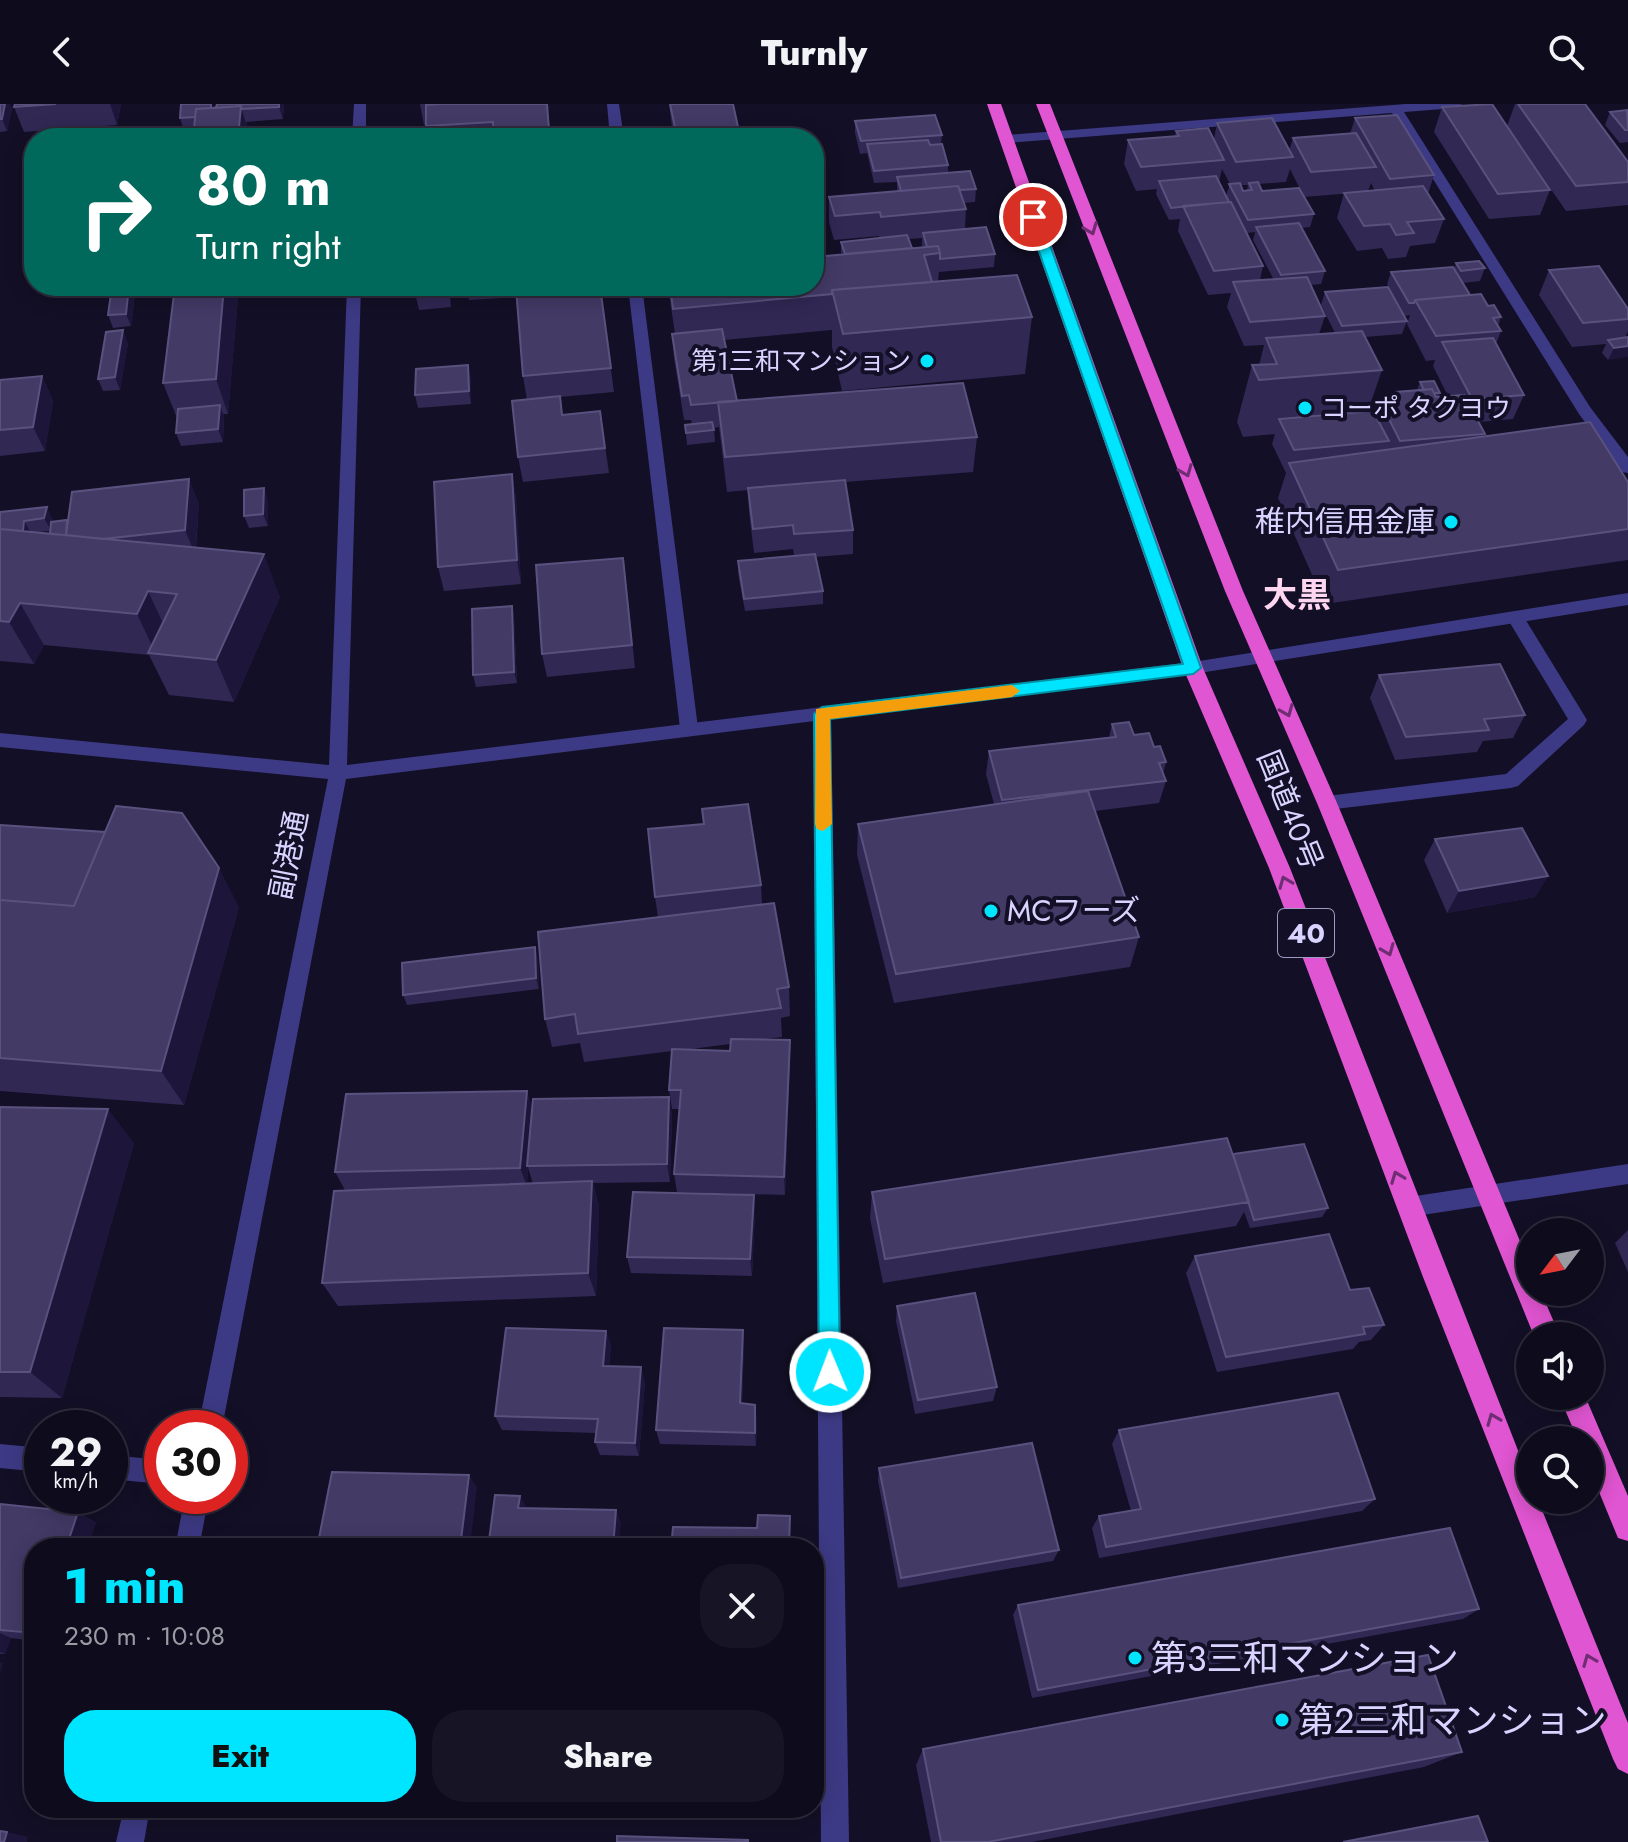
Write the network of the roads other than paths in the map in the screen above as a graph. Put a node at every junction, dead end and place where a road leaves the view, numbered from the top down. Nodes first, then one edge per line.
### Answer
1 (360, 104) edge
2 (613, 104) edge
3 (994, 104) edge
4 (1043, 104) edge
5 (1456, 104) edge
6 (1415, 106) edge
7 (1396, 109) junction
8 (359, 128) edge
9 (616, 128) edge
10 (1055, 134) junction
11 (1006, 139) junction
12 (354, 296) edge
13 (636, 296) edge
14 (1628, 468) edge
15 (1628, 599) edge
16 (1516, 618) junction
17 (1265, 657) junction
18 (1193, 668) junction
19 (822, 714) junction
20 (689, 728) junction
21 (0, 740) edge
22 (338, 773) junction
23 (1327, 803) junction
24 (1628, 1174) edge
25 (1488, 1196) junction
26 (1409, 1207) junction
27 (1541, 1322) edge
28 (214, 1410) edge
29 (1578, 1410) edge
30 (0, 1456) edge
31 (24, 1458) edge
32 (194, 1514) edge
33 (1628, 1528) edge
34 (189, 1538) edge
35 (1628, 1759) edge
36 (135, 1818) edge
37 (130, 1842) edge
38 (835, 1842) edge

1 - 8 street
2 - 9 street
3 - 11 highway, 国道40号 / 40
4 - 10 highway, 国道40号 / 40
5 - 6 street
6 - 7 street
7 - 10 street
7 - 14 street
10 - 11 street
10 -> 17 highway, 国道40号 / 40
11 - 18 highway, 国道40号 / 40
12 - 22 street, 副港通
13 - 20 street
15 - 16 street
16 - 17 street
16 - 23 street
17 - 18 street
17 -> 23 highway, 国道40号 / 40
18 - 19 street
26 -> 18 highway, 国道40号 / 40
19 - 20 street
19 - 38 street
20 - 22 street
21 - 22 street
22 - 28 street, 副港通
23 -> 25 highway, 国道40号 / 40
24 - 25 street
25 - 26 street
25 - 27 highway, 国道40号 / 40
35 -> 26 highway, 国道40号 / 40
29 - 33 highway
30 - 31 street
32 - 34 street
36 - 37 street

